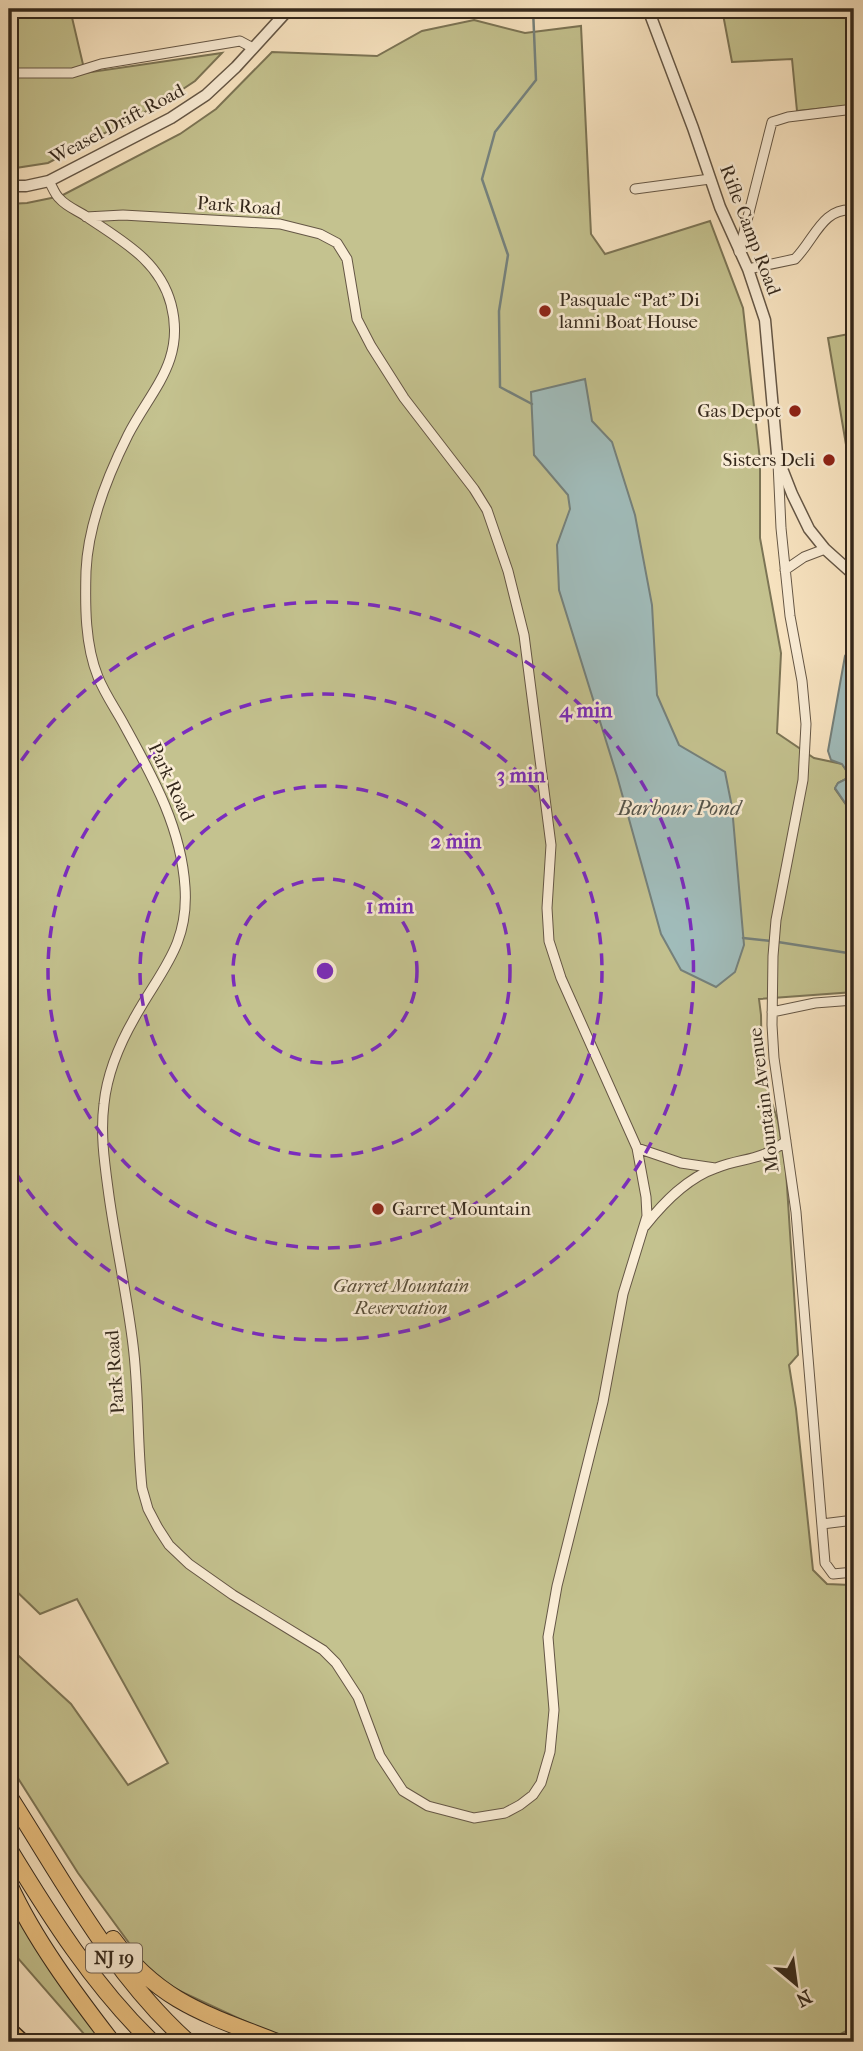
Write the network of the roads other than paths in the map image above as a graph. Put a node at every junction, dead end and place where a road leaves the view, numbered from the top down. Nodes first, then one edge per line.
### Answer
1 (289, 9) edge
2 (648, 9) edge
3 (253, 48) junction
4 (9, 73) edge
5 (854, 109) edge
6 (710, 179) junction
7 (50, 181) junction
8 (9, 186) edge
9 (635, 189) dead end
10 (854, 210) edge
11 (111, 216) junction
12 (86, 217) junction
13 (114, 235) junction
14 (739, 252) junction
15 (748, 269) junction
16 (778, 454) junction
17 (825, 549) junction
18 (785, 570) junction
19 (854, 575) edge
20 (854, 1000) edge
21 (772, 1012) junction
22 (786, 1141) junction
23 (637, 1147) junction
24 (715, 1168) junction
25 (642, 1230) junction
26 (854, 1520) edge
27 (822, 1524) junction
28 (854, 1572) edge
29 (9, 1796) edge
30 (9, 1849) edge
31 (56, 1870) junction
32 (9, 1884) edge
33 (240, 2028) junction
34 (9, 2029) edge
35 (185, 2040) edge
36 (23, 2042) edge
37 (112, 2042) edge
38 (152, 2042) edge
39 (270, 2042) edge
40 (277, 2042) edge

1 - 3 street, Weasel Drift Road
2 - 6 street, Rifle Camp Road
3 - 4 street
3 - 7 street, Weasel Drift Road
5 - 14 street
6 - 9 street
6 - 14 street, Rifle Camp Road
7 - 8 street, Weasel Drift Road
7 - 12 street, Park Road
10 - 15 street
11 - 12 street, Park Road
11 - 13 street
11 - 23 street, Park Road
12 - 13 street, Park Road
13 - 25 street, Park Road
14 - 15 street, Rifle Camp Road
15 - 16 street, Rifle Camp Road
16 - 17 street, Rifle Camp Road
16 - 18 street, Mountain Avenue
17 - 18 street
17 - 19 street, Rifle Camp Road
18 - 21 street, Mountain Avenue
20 - 21 street
21 - 22 street, Mountain Avenue
22 - 24 street, Park Road
22 - 27 street, Mountain Avenue
23 - 24 street, Park Road
23 - 25 street, Park Road
24 - 25 street, Park Road
26 - 27 street
27 - 28 street, Mountain Avenue
29 - 31 highway, NJ 19
30 - 38 highway, NJ 19
31 - 33 highway
31 - 35 highway, NJ 19
32 - 37 highway
33 - 39 highway
33 - 40 highway
34 - 36 main road

